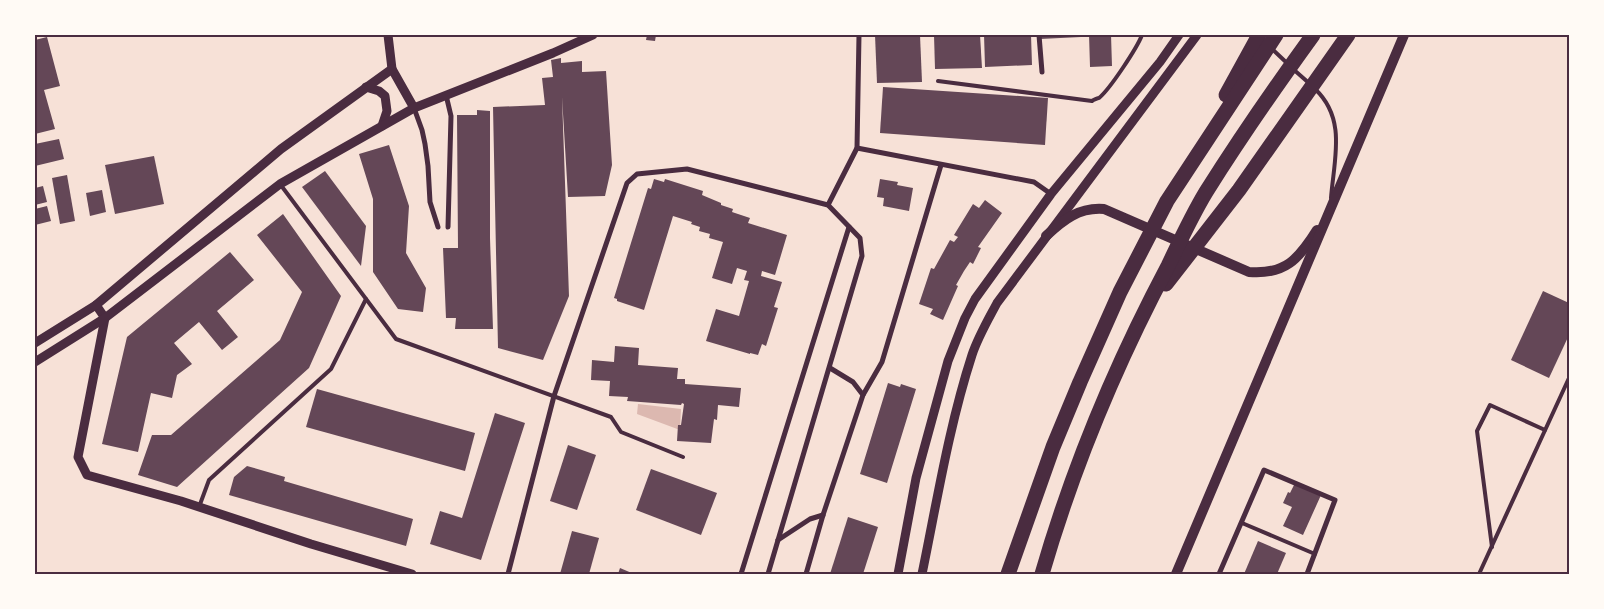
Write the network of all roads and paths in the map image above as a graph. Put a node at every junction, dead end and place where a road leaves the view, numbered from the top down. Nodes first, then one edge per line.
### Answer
1 (388, 35) edge
2 (594, 35) edge
3 (859, 35) edge
4 (1039, 35) edge
5 (1142, 35) edge
6 (1197, 35) edge
7 (1258, 35) edge
8 (1276, 35) edge
9 (1313, 35) edge
10 (1348, 35) edge
11 (1404, 35) edge
12 (1177, 36) edge
13 (392, 69) junction
14 (1042, 72) dead end
15 (938, 81) dead end
16 (366, 87) junction
17 (446, 96) junction
18 (414, 108) junction
19 (382, 126) junction
20 (856, 148) junction
21 (941, 165) junction
22 (280, 184) junction
23 (1051, 194) junction
24 (1167, 201) junction
25 (828, 205) junction
26 (1330, 210) junction
27 (448, 226) dead end
28 (438, 227) dead end
29 (849, 227) junction
30 (1046, 236) junction
31 (366, 299) junction
32 (96, 304) junction
33 (1141, 317) junction
34 (105, 318) junction
35 (35, 343) edge
36 (35, 362) edge
37 (830, 368) junction
38 (1569, 378) edge
39 (554, 396) junction
40 (863, 396) junction
41 (1545, 430) junction
42 (683, 457) dead end
43 (198, 507) junction
44 (823, 515) junction
45 (1242, 523) junction
46 (778, 540) junction
47 (1492, 547) junction
48 (1316, 554) junction
49 (412, 574) edge
50 (508, 574) edge
51 (741, 574) edge
52 (768, 574) edge
53 (806, 574) edge
54 (898, 574) edge
55 (922, 574) edge
56 (1008, 574) edge
57 (1042, 574) edge
58 (1176, 574) edge
59 (1219, 574) edge
60 (1307, 574) edge
61 (1480, 574) edge

1 - 13 street
2 - 17 street
3 - 20 street
4 - 14 street
5 - 15 lane
6 - 30 street
7 - 24 highway
7 - 26 lane
8 - 24 highway
9 - 33 highway
10 - 33 highway
11 - 26 main road
12 - 23 street
13 - 16 street
13 - 18 street
16 - 19 street
16 - 32 street
17 - 18 street
17 - 27 street
18 - 19 street
18 - 28 street
19 - 22 street
20 - 21 street
20 - 25 street
21 - 23 street
21 - 40 street
22 - 31 lane
22 - 34 street
23 - 54 street
24 - 56 highway
25 - 29 street
25 - 39 street
26 - 30 main road
26 - 58 main road
29 - 37 street
29 - 51 street
30 - 55 street
31 - 39 lane
31 - 43 lane
32 - 34 street
32 - 35 street
33 - 57 highway
34 - 36 street
34 - 43 street
37 - 40 street
37 - 46 street
38 - 41 lane
39 - 42 lane
39 - 50 street
40 - 44 street
41 - 47 lane
41 - 47 lane
43 - 49 street
44 - 46 street
44 - 53 street
45 - 48 lane
45 - 48 street
45 - 59 street
46 - 52 street
47 - 61 lane
48 - 60 street

